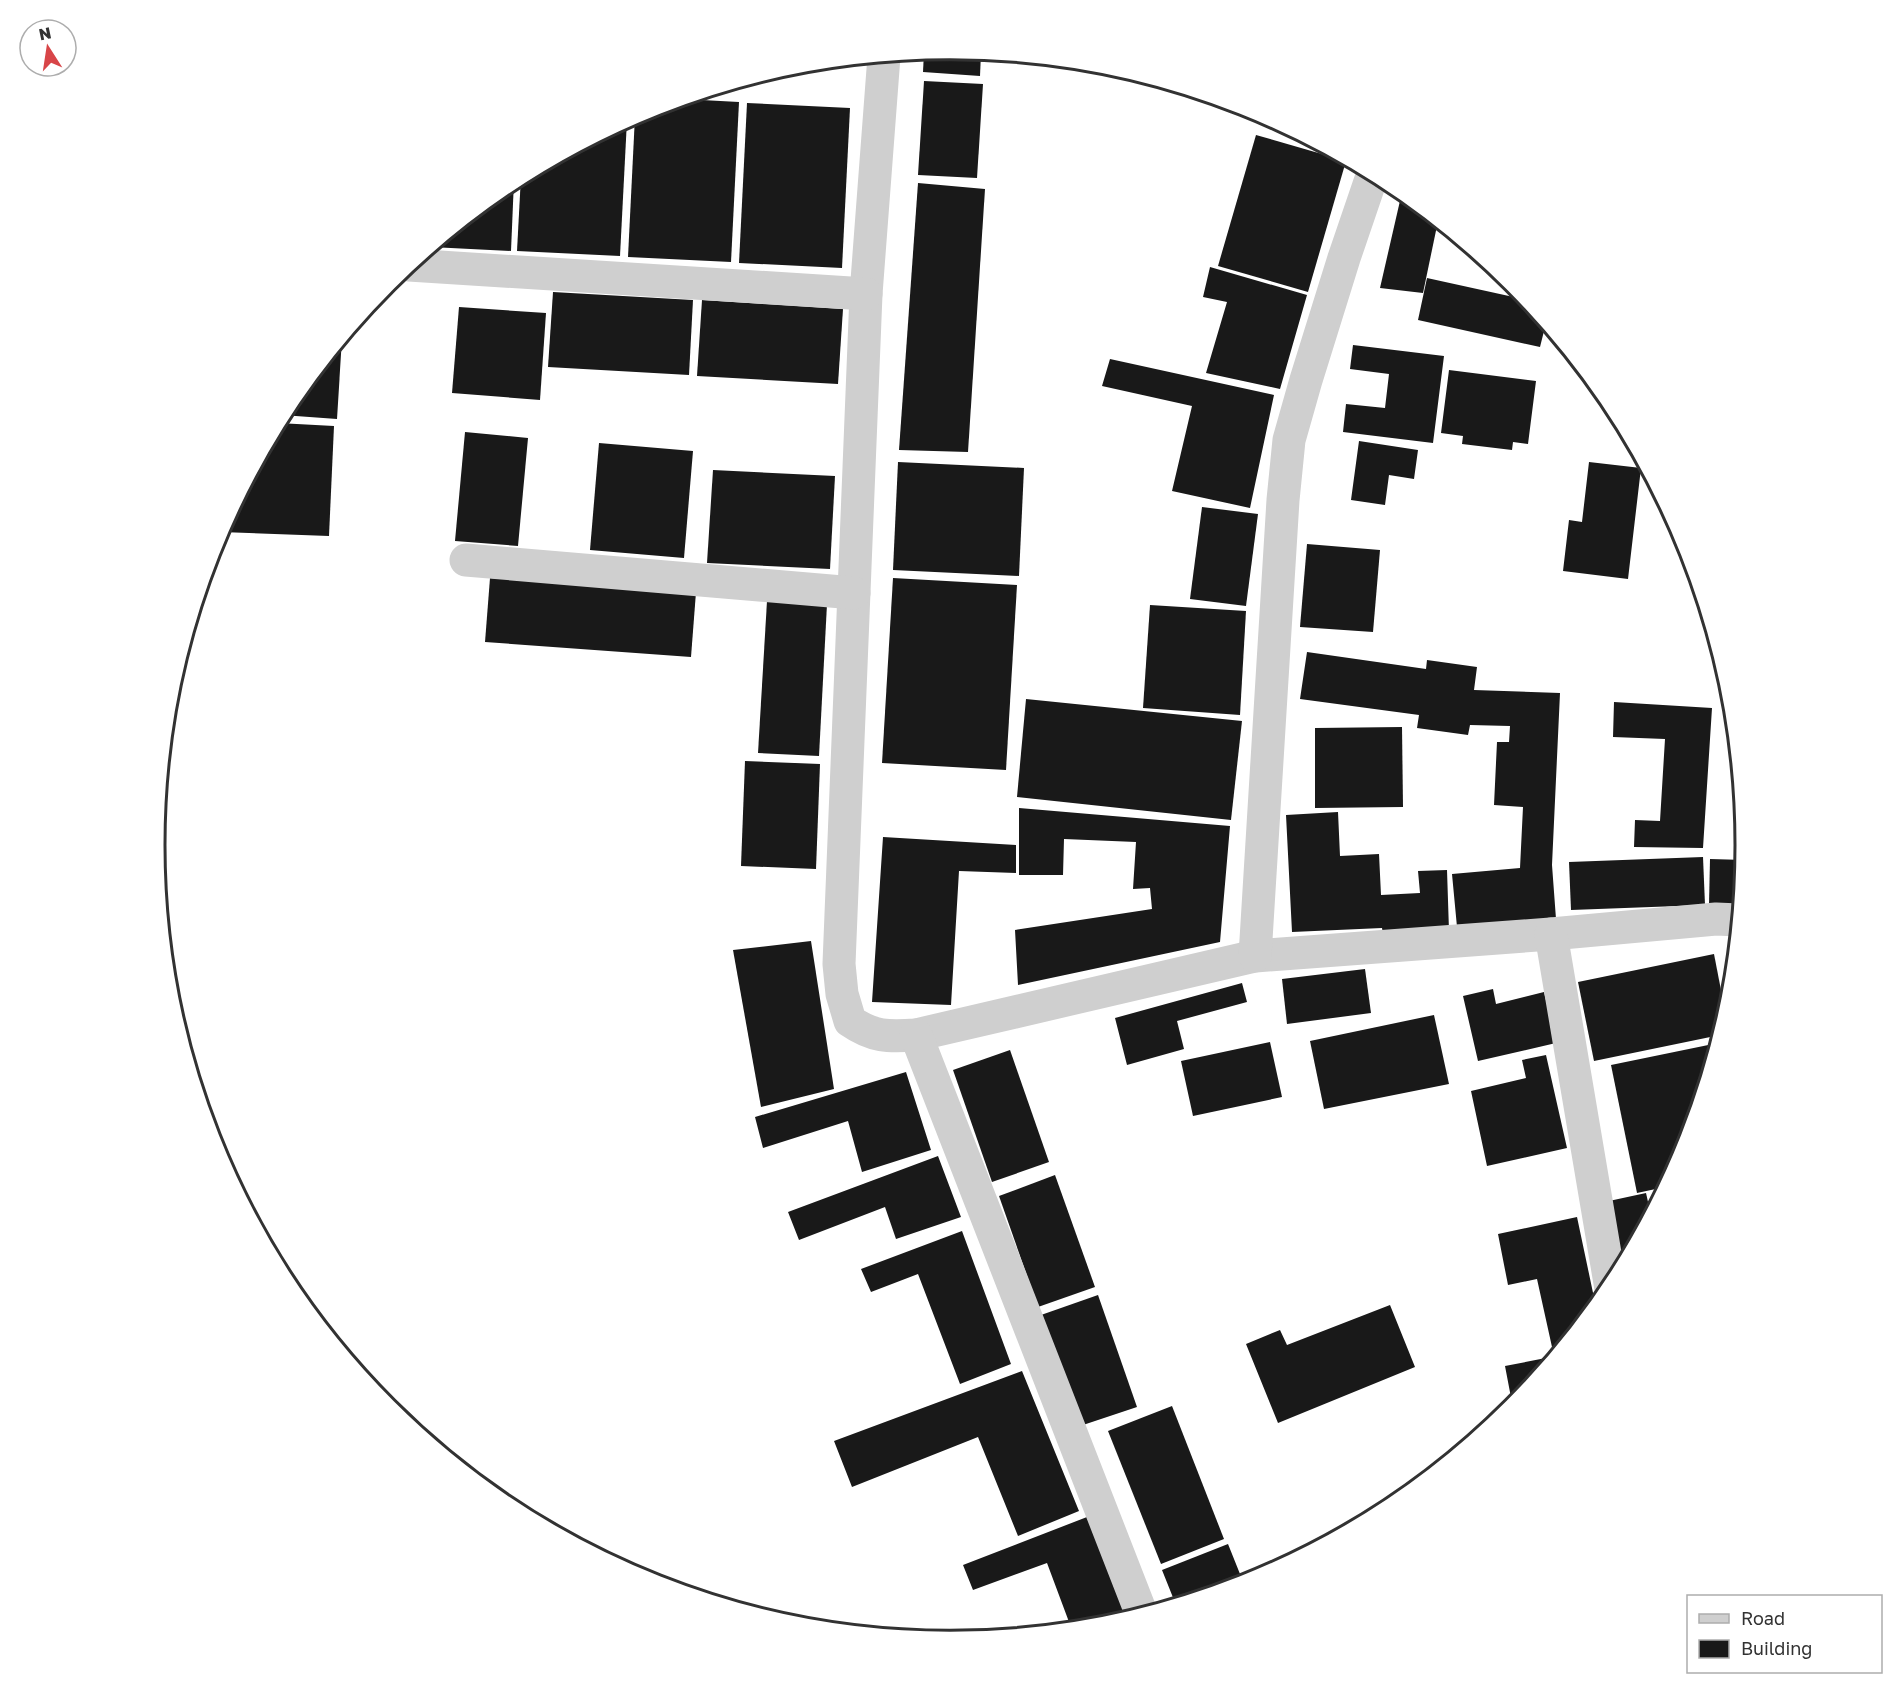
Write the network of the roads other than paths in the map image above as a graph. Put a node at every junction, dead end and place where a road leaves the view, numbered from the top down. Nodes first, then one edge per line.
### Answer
1 (883, 63) edge
2 (1370, 182) edge
3 (421, 266) edge
4 (866, 294) junction
5 (466, 561) dead end
6 (854, 593) junction
7 (1732, 920) edge
8 (1551, 934) junction
9 (1255, 956) junction
10 (916, 1035) junction
11 (1608, 1273) edge
12 (1139, 1607) edge

1 - 4 street
2 - 9 street
3 - 4 street
4 - 6 street
5 - 6 street
6 - 10 street
7 - 8 street
8 - 9 street
8 - 11 street
9 - 10 street
10 - 12 street

